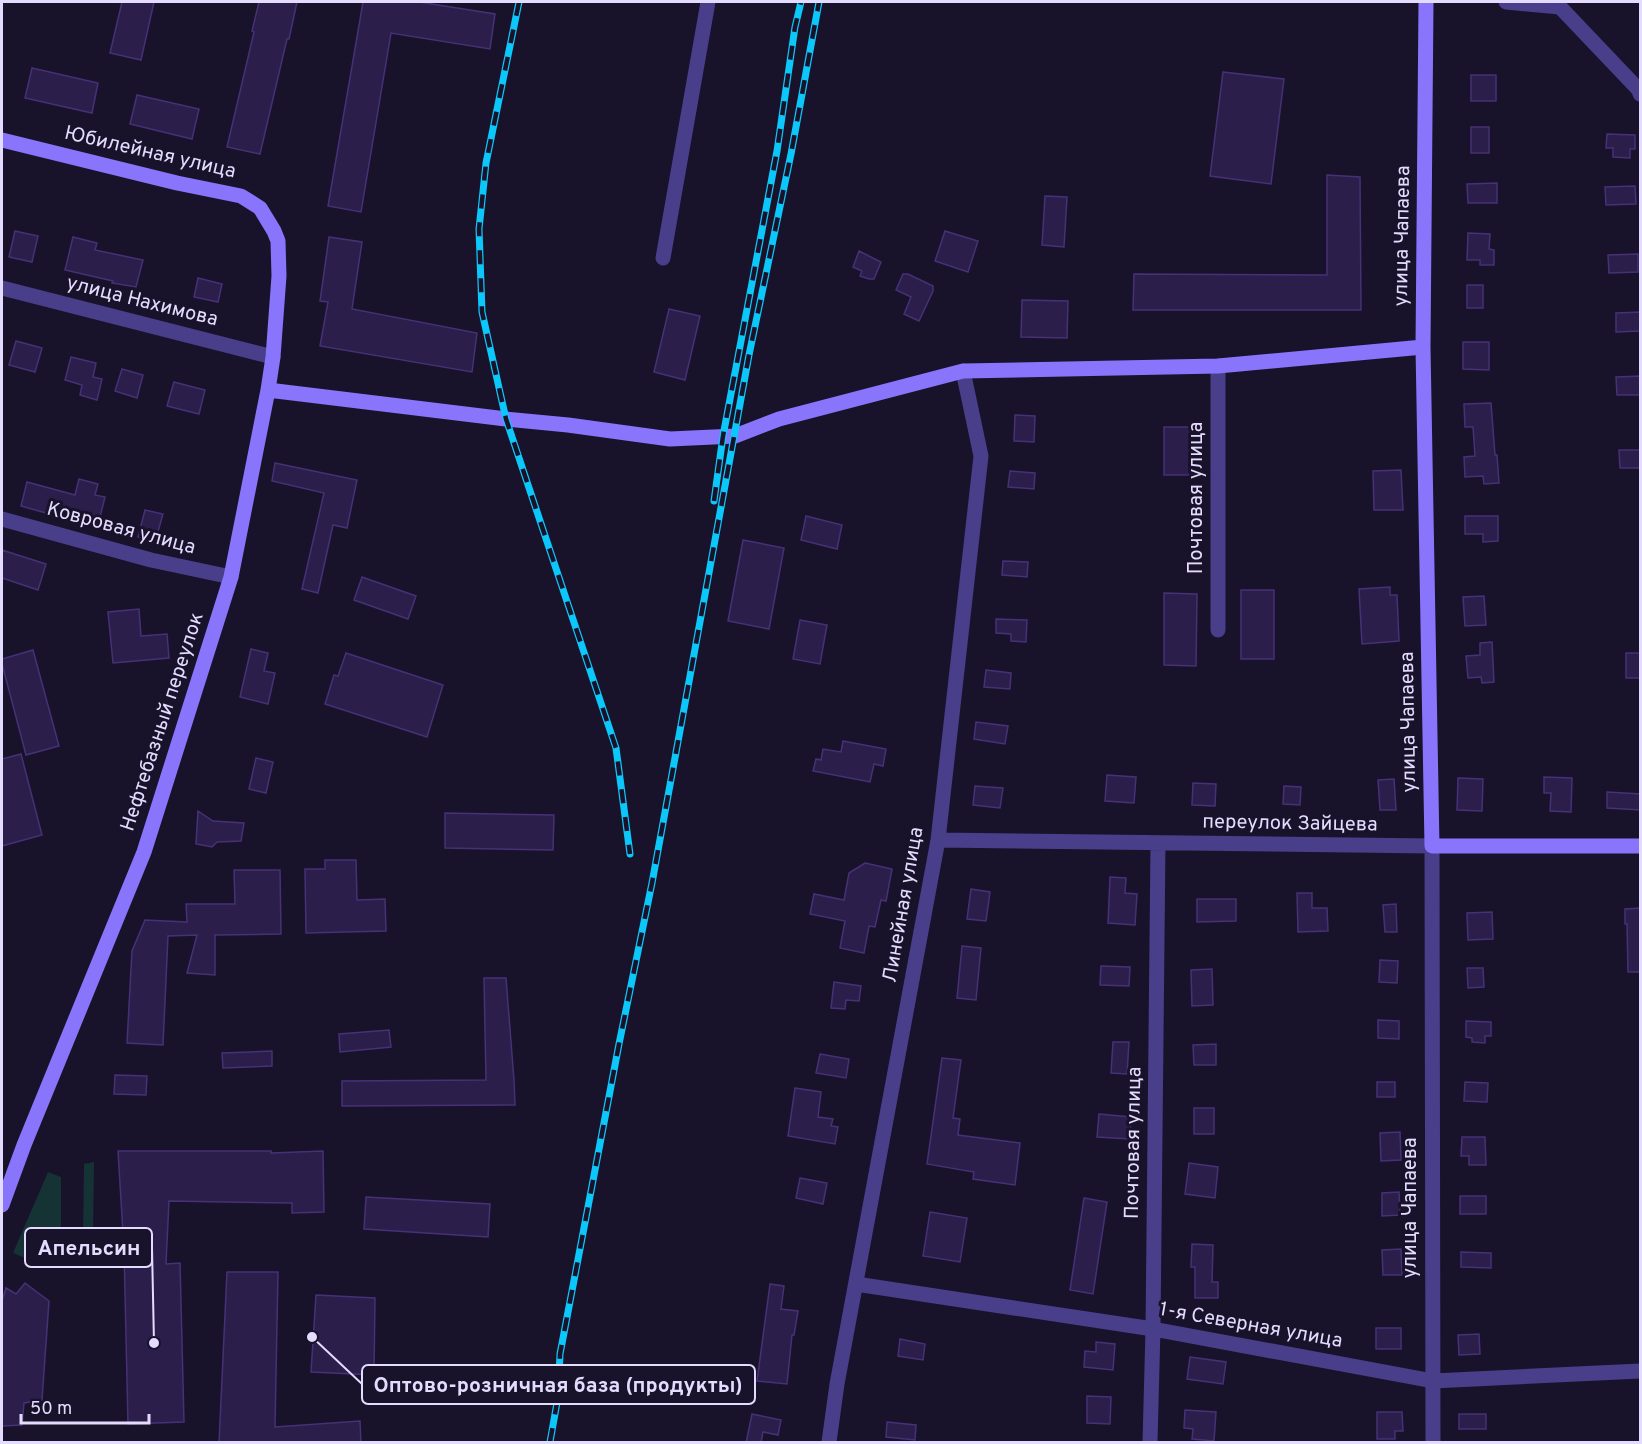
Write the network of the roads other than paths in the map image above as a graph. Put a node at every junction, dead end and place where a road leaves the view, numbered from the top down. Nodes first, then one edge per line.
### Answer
1 (708, 2) edge
2 (1426, 2) edge
3 (1506, 2) edge
4 (1641, 94) edge
5 (2, 140) edge
6 (274, 231) joint
7 (663, 258) dead end
8 (2, 288) edge
9 (1423, 347) junction
10 (273, 357) junction
11 (1218, 366) junction
12 (963, 371) junction
13 (268, 390) junction
14 (2, 519) edge
15 (231, 577) junction
16 (1218, 630) dead end
17 (938, 840) junction
18 (1158, 843) junction
19 (1432, 846) junction
20 (1641, 846) edge
21 (2, 1205) edge
22 (856, 1284) junction
23 (1153, 1329) junction
24 (1641, 1371) edge
25 (1433, 1381) junction
26 (829, 1443) edge
27 (1150, 1443) edge
28 (1433, 1443) edge

1 - 7 street
2 - 9 street, улица Чапаева
3 - 4 street
5 - 6 street, Юбилейная улица
6 - 10 street, Нефтебазный переулок
8 - 10 street, улица Нахимова
9 - 11 street
9 - 19 street, улица Чапаева
10 - 13 street, Нефтебазный переулок
11 - 12 street
11 - 16 street, Почтовая улица
12 - 13 street
12 - 17 street, Линейная улица
13 - 15 street, Нефтебазный переулок
14 - 15 street, Ковровая улица
15 - 21 street, Нефтебазный переулок
17 - 18 street, переулок Зайцева
17 - 22 street, Линейная улица
18 - 19 street, переулок Зайцева
18 - 23 street, Почтовая улица
19 - 20 street, переулок Зайцева
19 - 25 street, улица Чапаева
22 - 23 street, 1-я Северная улица
22 - 26 street, Линейная улица
23 - 25 street, 1-я Северная улица
23 - 27 street, Почтовая улица
24 - 25 street, 1-я Северная улица
25 - 28 street, улица Чапаева

